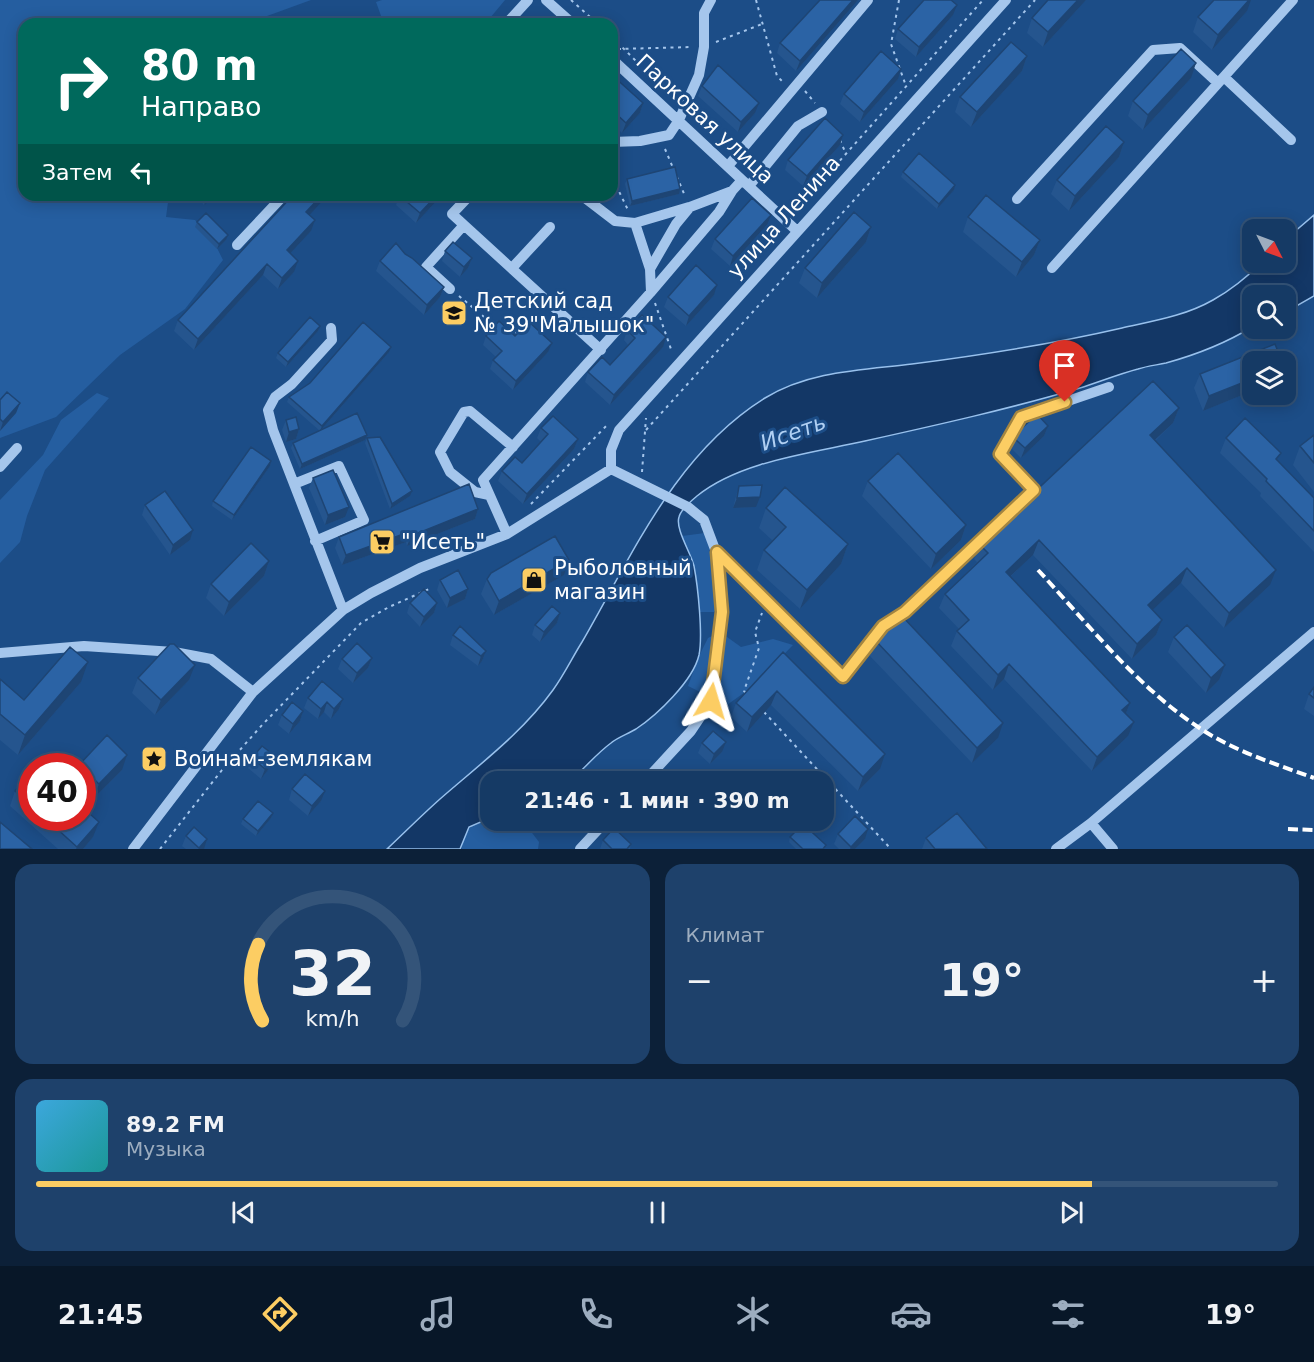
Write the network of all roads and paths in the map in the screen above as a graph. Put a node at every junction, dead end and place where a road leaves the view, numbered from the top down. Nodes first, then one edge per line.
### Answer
1 (528, 0) edge
2 (546, 0) edge
3 (571, 0) edge
4 (711, 0) edge
5 (756, 0) edge
6 (868, 0) edge
7 (899, 0) edge
8 (1006, 0) edge
9 (1035, 0) edge
10 (1293, 0) edge
11 (512, 18) edge
12 (566, 18) edge
13 (591, 18) edge
14 (762, 24) junction
15 (704, 47) junction
16 (618, 49) edge
17 (618, 65) edge
18 (1221, 80) junction
19 (906, 87) dead end
20 (792, 92) junction
21 (822, 112) dead end
22 (678, 120) junction
23 (669, 135) junction
24 (1291, 140) dead end
25 (618, 142) edge
26 (728, 166) junction
27 (745, 183) junction
28 (618, 189) edge
29 (732, 191) junction
30 (1017, 199) dead end
31 (278, 201) edge
32 (464, 201) edge
33 (589, 201) edge
34 (690, 207) junction
35 (635, 223) junction
36 (465, 225) junction
37 (550, 227) dead end
38 (797, 231) junction
39 (237, 245) dead end
40 (512, 268) junction
41 (1052, 268) dead end
42 (650, 269) junction
43 (450, 289) joint
44 (651, 292) junction
45 (331, 328) dead end
46 (518, 333) edge
47 (601, 350) junction
48 (1109, 387) dead end
49 (646, 430) dead end
50 (513, 447) junction
51 (17, 448) dead end
52 (0, 467) edge
53 (611, 470) junction
54 (294, 484) junction
55 (489, 495) junction
56 (507, 534) junction
57 (315, 541) junction
58 (717, 552) junction
59 (429, 589) dead end
60 (769, 605) junction
61 (343, 610) junction
62 (1314, 632) edge
63 (0, 653) edge
64 (253, 692) junction
65 (752, 700) edge
66 (760, 708) edge
67 (654, 771) edge
68 (1090, 823) junction
69 (597, 831) edge
70 (133, 849) edge
71 (160, 849) edge
72 (580, 849) edge
73 (891, 849) edge
74 (1056, 849) edge
75 (1113, 849) edge

1 - 11 street
2 - 12 street
3 - 13 path
4 - 15 street
5 - 14 path
6 - 20 street
7 - 19 path
8 - 38 street, улица Ленина
9 - 49 path
10 - 18 street
14 - 15 path
14 - 20 path
15 - 16 path
15 - 22 street
17 - 22 street, Парковая улица
18 - 24 street
18 - 30 street
18 - 41 street
20 - 26 street
21 - 27 street
22 - 23 street
22 - 26 street, Парковая улица
23 - 25 street
23 - 34 path
26 - 27 street, Парковая улица
27 - 29 street
27 - 38 street, Парковая улица
28 - 35 path
29 - 34 street
29 - 44 street
31 - 39 street
32 - 36 street
33 - 35 street
34 - 35 street
34 - 42 street
35 - 42 street
36 - 40 street
36 - 43 street
37 - 40 street
38 - 53 street, улица Ленина
40 - 47 street
42 - 44 street
43 - 46 path
44 - 47 street
45 - 54 street
47 - 50 street
48 - 60 street
50 - 55 street
50 - 55 street
51 - 52 street
53 - 56 street
53 - 58 street
54 - 57 street
54 - 57 street
55 - 56 street
56 - 61 street
57 - 61 street
58 - 60 street
58 - 67 street
59 - 71 path
60 - 65 path
61 - 64 street
62 - 68 street
63 - 64 street
64 - 70 street
66 - 73 path
68 - 74 street
68 - 75 street
69 - 72 street

